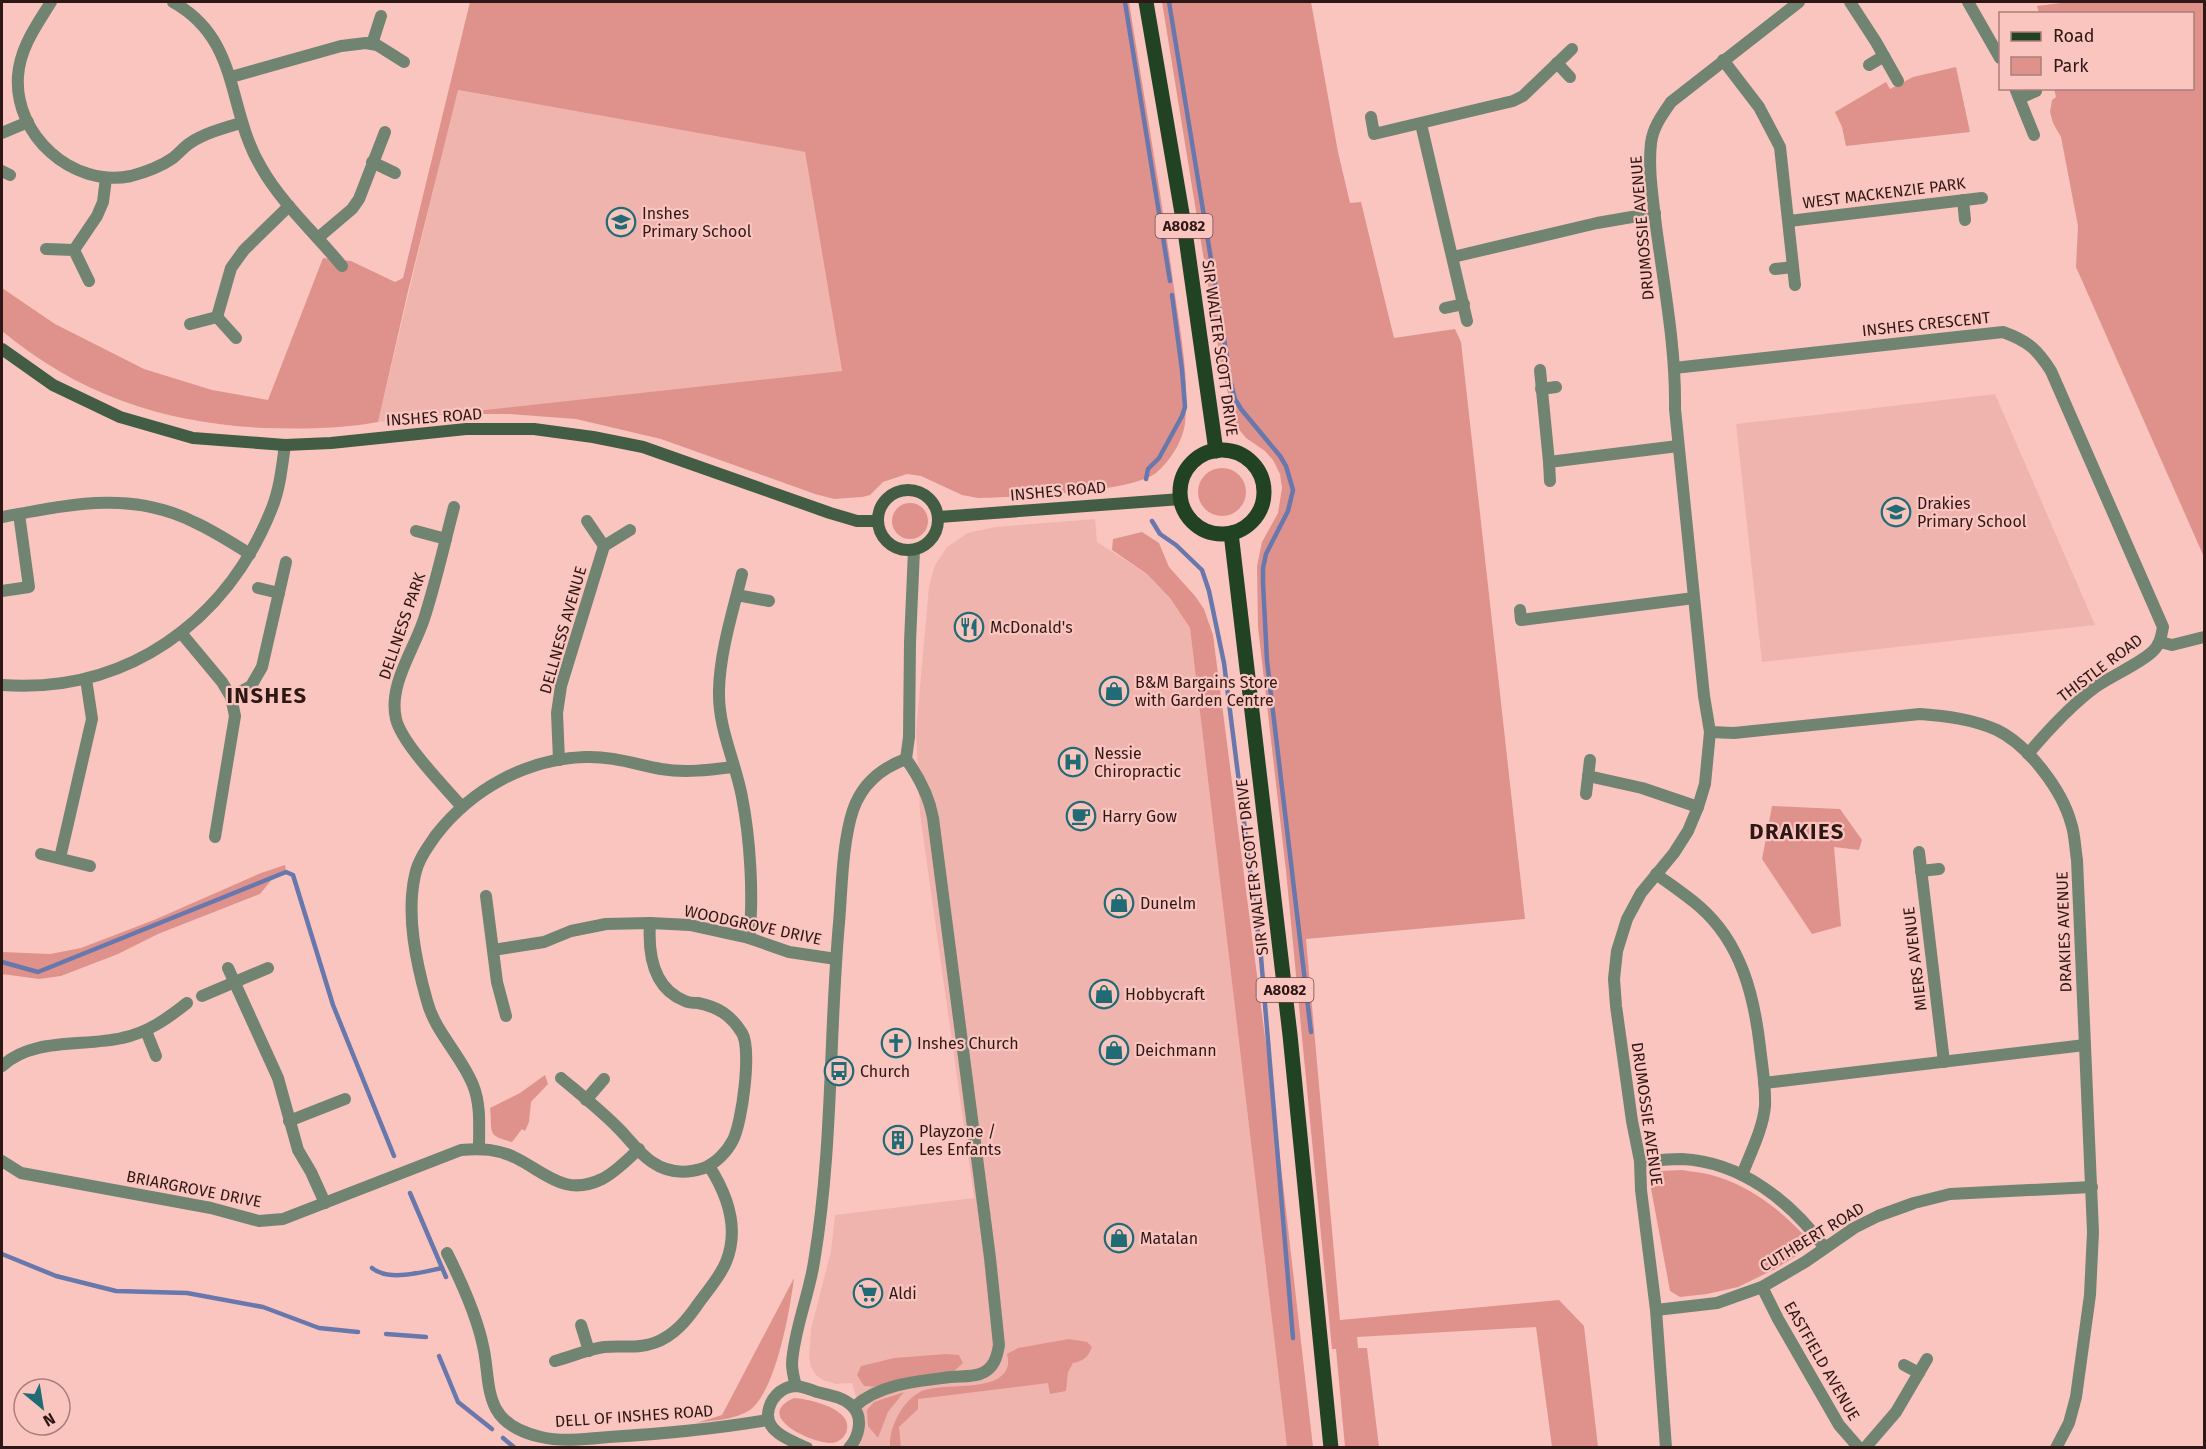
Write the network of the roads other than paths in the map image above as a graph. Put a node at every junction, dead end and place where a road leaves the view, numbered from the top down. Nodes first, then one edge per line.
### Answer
1 (51, 2) edge
2 (173, 2) edge
3 (1146, 2) edge
4 (1799, 2) edge
5 (1850, 2) edge
6 (1968, 2) edge
7 (381, 16) dead end
8 (372, 44) junction
9 (1572, 49) dead end
10 (1999, 55) edge
11 (1884, 56) junction
12 (1723, 60) junction
13 (404, 62) dead end
14 (1557, 63) junction
15 (1869, 65) dead end
16 (231, 77) junction
17 (1570, 77) dead end
18 (1898, 81) dead end
19 (2036, 91) dead end
20 (2017, 93) edge
21 (1371, 117) dead end
22 (28, 122) junction
23 (241, 123) junction
24 (1421, 124) junction
25 (385, 132) dead end
26 (2, 133) edge
27 (2034, 135) dead end
28 (372, 162) junction
29 (395, 173) dead end
30 (106, 178) junction
31 (1982, 198) dead end
32 (1963, 200) junction
33 (290, 206) junction
34 (1655, 213) junction
35 (1789, 220) junction
36 (1965, 220) dead end
37 (319, 237) junction
38 (46, 249) dead end
39 (74, 250) junction
40 (1453, 257) junction
41 (342, 266) dead end
42 (1793, 267) junction
43 (1775, 269) dead end
44 (89, 281) dead end
45 (1795, 285) dead end
46 (1464, 304) junction
47 (1445, 308) dead end
48 (217, 317) junction
49 (1467, 321) dead end
50 (190, 324) dead end
51 (236, 338) dead end
52 (2, 349) edge
53 (1674, 368) junction
54 (1540, 370) dead end
55 (1556, 387) dead end
56 (1541, 389) junction
57 (285, 445) junction
58 (1678, 446) junction
59 (1216, 451) junction
60 (1549, 462) junction
61 (1550, 481) dead end
62 (1181, 499) junction
63 (454, 507) dead end
64 (19, 514) junction
65 (939, 517) junction
66 (2, 518) edge
67 (587, 520) dead end
68 (878, 521) junction
69 (630, 530) dead end
70 (416, 531) dead end
71 (1231, 533) junction
72 (446, 538) junction
73 (604, 546) junction
74 (914, 550) junction
75 (250, 554) junction
76 (286, 562) dead end
77 (742, 574) dead end
78 (258, 588) dead end
79 (2, 591) edge
80 (279, 593) junction
81 (737, 595) junction
82 (1694, 598) junction
83 (770, 601) dead end
84 (1520, 610) dead end
85 (182, 634) junction
86 (2205, 637) edge
87 (2160, 642) junction
88 (86, 679) junction
89 (2, 685) edge
90 (231, 698) junction
91 (1710, 732) junction
92 (2028, 754) junction
93 (906, 759) junction
94 (560, 760) junction
95 (1590, 760) dead end
96 (733, 767) junction
97 (1588, 776) junction
98 (1586, 794) dead end
99 (462, 807) junction
100 (1698, 807) junction
101 (215, 837) dead end
102 (1919, 852) dead end
103 (41, 854) dead end
104 (60, 858) junction
105 (90, 866) dead end
106 (1939, 869) dead end
107 (1922, 871) junction
108 (1656, 874) junction
109 (486, 896) dead end
110 (650, 923) junction
111 (749, 938) junction
112 (493, 950) junction
113 (836, 959) junction
114 (228, 968) dead end
115 (268, 968) dead end
116 (235, 982) junction
117 (202, 996) dead end
118 (187, 1003) dead end
119 (506, 1016) dead end
120 (146, 1031) junction
121 (2085, 1045) junction
122 (156, 1056) dead end
123 (3, 1061) edge
124 (1944, 1062) junction
125 (561, 1078) dead end
126 (604, 1079) dead end
127 (1764, 1083) junction
128 (345, 1099) dead end
129 (586, 1100) junction
130 (289, 1120) junction
131 (479, 1148) junction
132 (639, 1149) junction
133 (2, 1161) edge
134 (1640, 1161) junction
135 (709, 1166) junction
136 (1742, 1175) junction
137 (2092, 1187) junction
138 (325, 1203) junction
139 (1825, 1248) junction
140 (447, 1253) dead end
141 (1762, 1287) junction
142 (1656, 1310) junction
143 (581, 1325) dead end
144 (590, 1351) junction
145 (1927, 1359) dead end
146 (555, 1361) dead end
147 (1904, 1365) dead end
148 (1919, 1373) junction
149 (796, 1386) junction
150 (854, 1407) junction
151 (768, 1420) junction
152 (796, 1445) edge
153 (2058, 1447) edge
154 (807, 1448) edge
155 (849, 1448) edge
156 (1331, 1448) edge
157 (1666, 1448) edge
158 (1858, 1448) edge
159 (1865, 1448) edge

1 - 22 street
2 - 16 street
3 - 59 main road, SIR WALTER SCOTT DRIVE / A8082
4 - 12 street, DRUMOSSIE AVENUE
5 - 11 street
6 - 10 street
7 - 8 street
8 - 13 street
8 - 16 street
9 - 14 street
11 - 15 street
11 - 18 street
12 - 34 street, DRUMOSSIE AVENUE
12 - 35 street, WEST MACKENZIE PARK
14 - 17 street
14 - 24 street
16 - 23 street
19 - 20 street
20 - 27 street
21 - 24 street
22 - 26 street
22 - 30 street
23 - 30 street
23 - 33 street
24 - 40 street
25 - 28 street
28 - 29 street
28 - 37 street
30 - 39 street
31 - 32 street, WEST MACKENZIE PARK
32 - 35 street, WEST MACKENZIE PARK
32 - 36 street
33 - 37 street
33 - 48 street
34 - 40 street
34 - 53 street, DRUMOSSIE AVENUE
35 - 42 street, WEST MACKENZIE PARK
37 - 41 street
38 - 39 street
39 - 44 street
40 - 46 street
42 - 43 street
42 - 45 street, WEST MACKENZIE PARK
46 - 47 street
46 - 49 street
48 - 50 street
48 - 51 street
52 - 57 street, INSHES ROAD
53 - 58 street, DRUMOSSIE AVENUE
53 - 87 street, INSHES CRESCENT
54 - 56 street
55 - 56 street
56 - 60 street
57 - 68 street, INSHES ROAD
57 - 75 street
58 - 60 street
58 - 82 street, DRUMOSSIE AVENUE
59 - 62 main road
59 - 71 main road
60 - 61 street
62 - 65 street, INSHES ROAD
62 - 71 main road
63 - 72 street, DELLNESS PARK
64 - 66 street
64 - 75 street
64 - 79 street
65 - 68 street
65 - 74 street
67 - 73 street
68 - 74 street
69 - 73 street
70 - 72 street
71 - 156 main road, SIR WALTER SCOTT DRIVE / A8082
72 - 99 street, DELLNESS PARK
73 - 94 street, DELLNESS AVENUE
74 - 93 street
75 - 85 street
76 - 80 street
77 - 81 street
78 - 80 street
80 - 90 street
81 - 83 street
81 - 96 street
82 - 84 street
82 - 91 street, DRUMOSSIE AVENUE
85 - 88 street
85 - 90 street
86 - 87 street, THISTLE ROAD
87 - 92 street, THISTLE ROAD
88 - 89 street
88 - 104 street
90 - 101 street
91 - 92 street, DRAKIES AVENUE
91 - 100 street, DRUMOSSIE AVENUE
92 - 121 street, DRAKIES AVENUE
93 - 113 street
93 - 150 street
94 - 96 street
94 - 99 street
95 - 97 street
96 - 111 street
97 - 98 street
97 - 100 street
99 - 131 street
100 - 108 street, DRUMOSSIE AVENUE
102 - 107 street, MIERS AVENUE
103 - 104 street
104 - 105 street
106 - 107 street
107 - 124 street, MIERS AVENUE
108 - 127 street
108 - 134 street, DRUMOSSIE AVENUE
109 - 112 street
110 - 111 street, WOODGROVE DRIVE
110 - 112 street, WOODGROVE DRIVE
110 - 135 street
111 - 113 street, WOODGROVE DRIVE
112 - 119 street
113 - 149 street
114 - 116 street
115 - 116 street
116 - 117 street
116 - 130 street
118 - 120 street
120 - 122 street
120 - 123 street
121 - 124 street
121 - 137 street, DRAKIES AVENUE
124 - 127 street
125 - 129 street
126 - 129 street
127 - 136 street
128 - 130 street
129 - 132 street
130 - 138 street
131 - 132 street
131 - 138 street, BRIARGROVE DRIVE
132 - 135 street
133 - 138 street, BRIARGROVE DRIVE
134 - 136 street
134 - 142 street, DRUMOSSIE AVENUE
135 - 144 street
136 - 139 street
137 - 139 street, CUTHBERT ROAD
137 - 153 street, DRAKIES AVENUE
139 - 141 street, CUTHBERT ROAD
140 - 151 street, DELL OF INSHES ROAD
141 - 142 street, CUTHBERT ROAD
141 - 158 street, EASTFIELD AVENUE
142 - 157 street, DRUMOSSIE AVENUE
143 - 144 street
144 - 146 street
145 - 148 street, EASTFIELD AVENUE
147 - 148 street
148 - 159 street, EASTFIELD AVENUE
149 - 150 street
149 - 151 street
150 - 155 street
151 - 152 street
152 - 154 street

